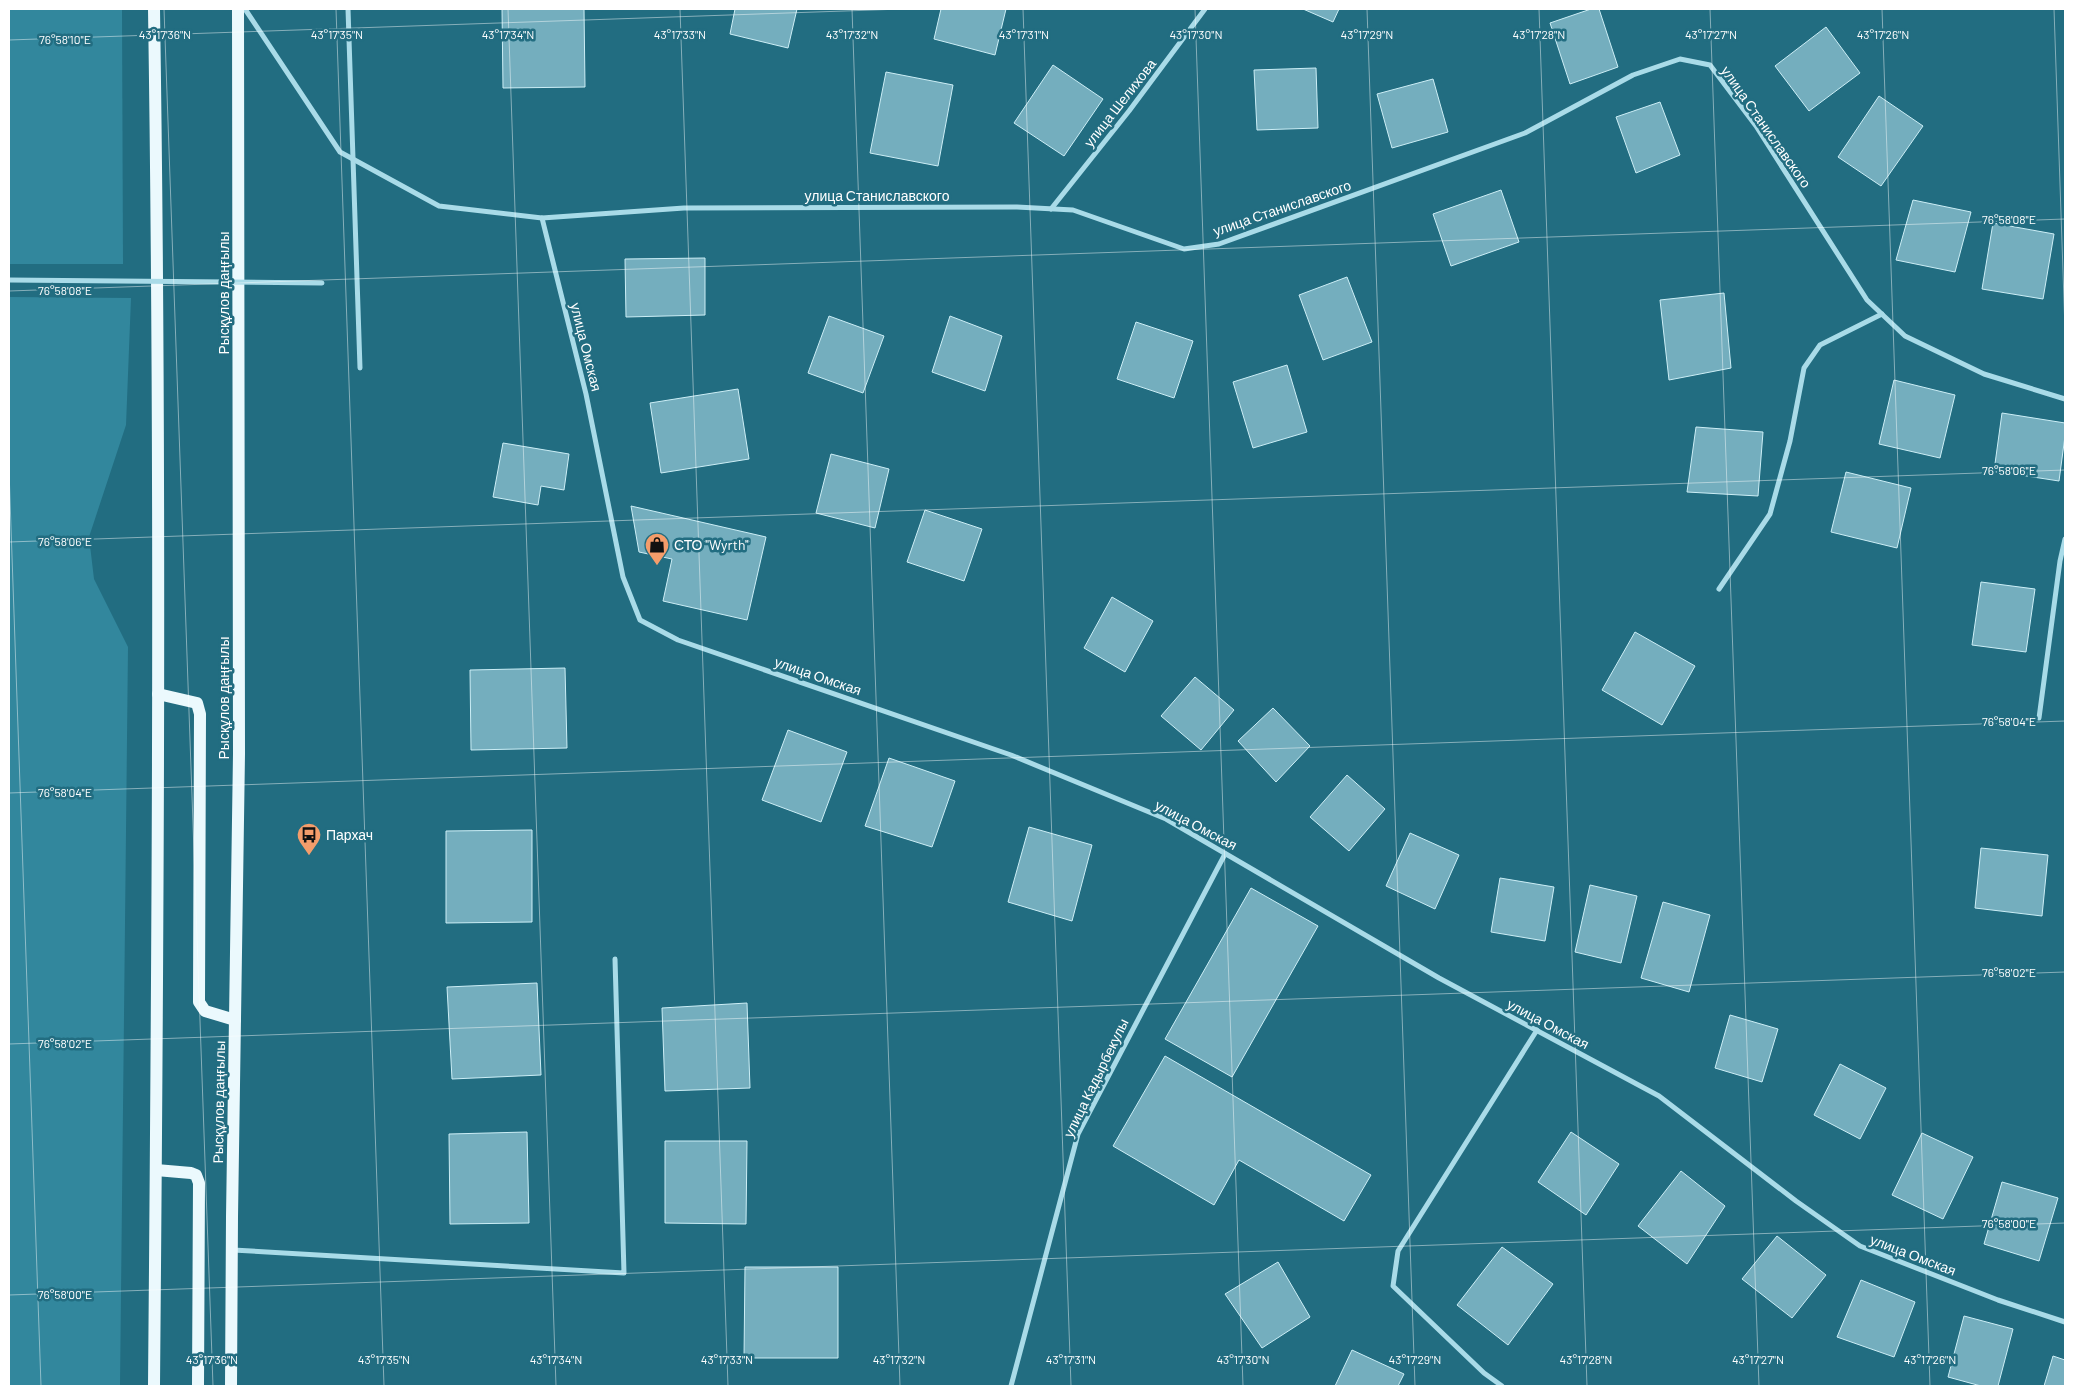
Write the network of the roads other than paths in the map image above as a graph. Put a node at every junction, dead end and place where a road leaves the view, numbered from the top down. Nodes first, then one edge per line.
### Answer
1 (154, 9) edge
2 (238, 9) edge
3 (244, 9) edge
4 (348, 9) edge
5 (1205, 9) edge
6 (352, 159) junction
7 (1051, 209) junction
8 (542, 218) junction
9 (9, 280) edge
10 (322, 283) dead end
11 (1882, 314) junction
12 (360, 368) dead end
13 (2065, 399) edge
14 (2065, 539) edge
15 (1719, 589) dead end
16 (158, 694) junction
17 (2039, 718) dead end
18 (1225, 854) junction
19 (615, 959) dead end
20 (235, 1020) junction
21 (1537, 1030) junction
22 (156, 1170) junction
23 (232, 1250) junction
24 (2065, 1322) edge
25 (154, 1386) edge
26 (198, 1386) edge
27 (232, 1386) edge
28 (1011, 1386) edge
29 (1502, 1386) edge

1 - 16 main road
2 - 20 main road, Рысқұлов даңғылы
3 - 6 street, улица Станиславского
4 - 6 street
5 - 7 street, улица Шелихова
6 - 8 street, улица Станиславского
6 - 12 street
7 - 8 street, улица Станиславского
7 - 11 street, улица Станиславского
8 - 18 street, улица Омская
9 - 10 street, bridge
11 - 13 street, улица Станиславского
11 - 15 street
14 - 17 street
16 - 20 main road
16 - 22 main road
18 - 21 street, улица Омская
18 - 28 street, улица Кадырбекулы
19 - 23 street
20 - 23 main road, Рысқұлов даңғылы
21 - 24 street, улица Омская
21 - 29 street
22 - 25 main road
22 - 26 main road
23 - 27 main road, Рысқұлов даңғылы

